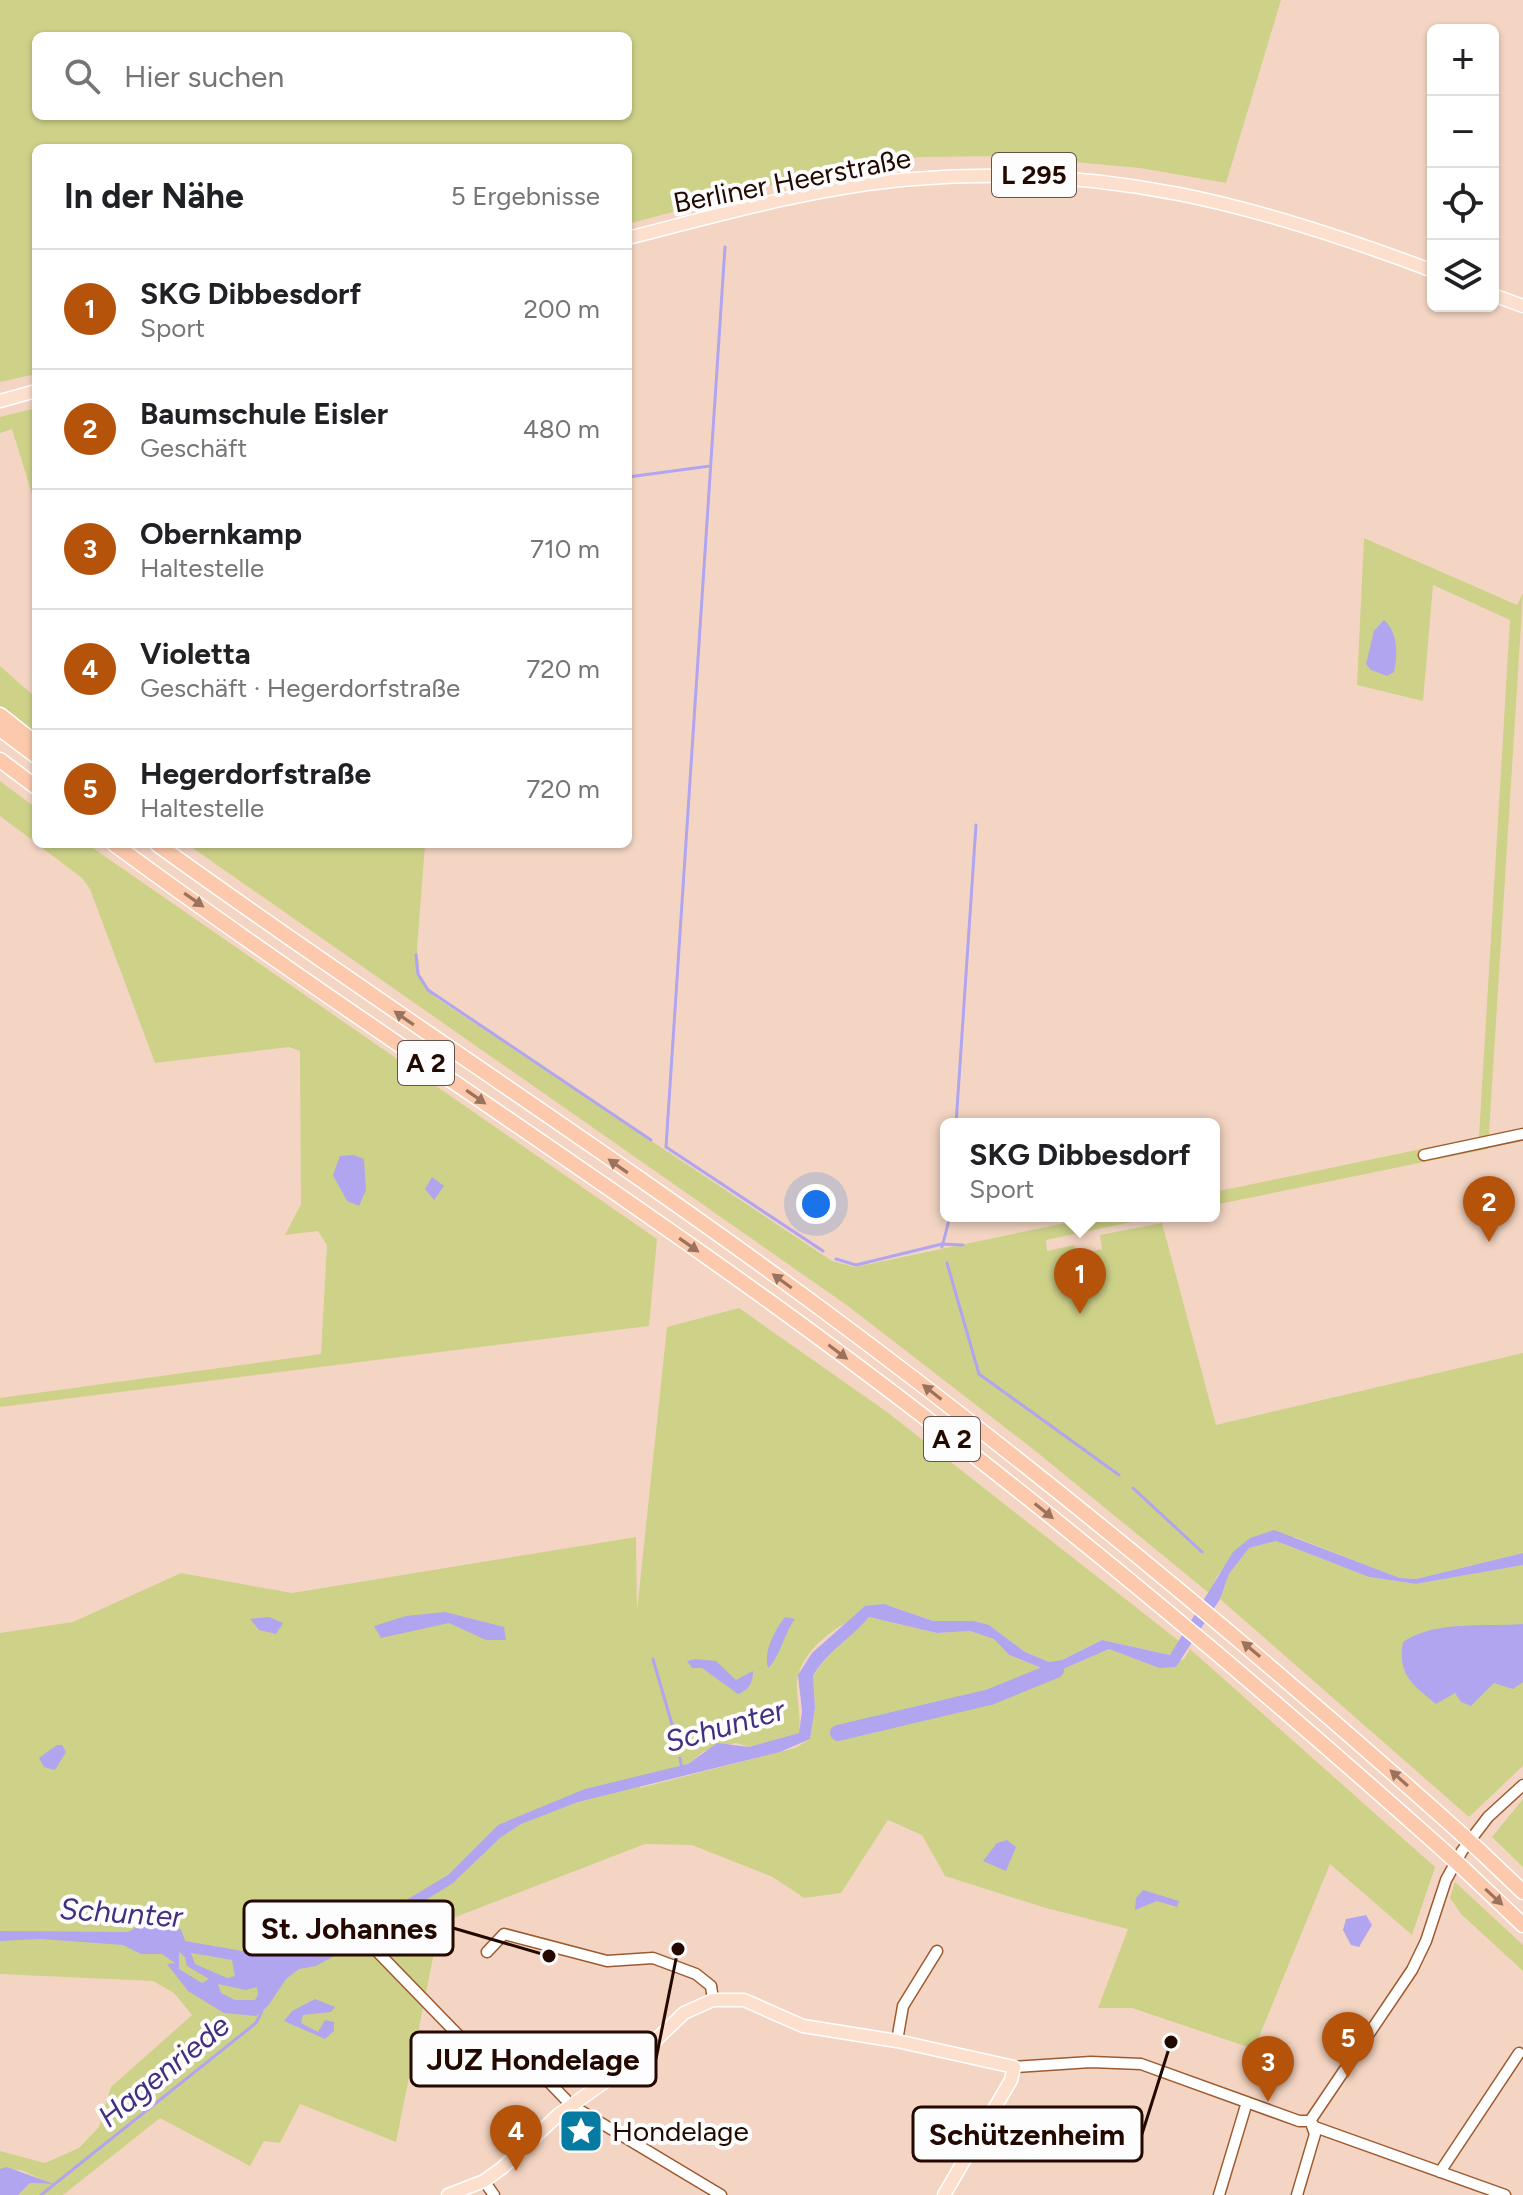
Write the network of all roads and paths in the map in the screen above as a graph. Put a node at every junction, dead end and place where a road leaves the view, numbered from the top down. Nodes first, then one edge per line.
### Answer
1 (632, 237) edge
2 (1427, 269) edge
3 (1499, 297) edge
4 (1523, 306) edge
5 (32, 392) edge
6 (0, 401) edge
7 (0, 715) edge
8 (0, 729) edge
9 (32, 744) edge
10 (32, 750) edge
11 (0, 760) edge
12 (32, 784) edge
13 (120, 848) edge
14 (163, 848) edge
15 (1523, 1134) edge
16 (1424, 1155) dead end
17 (1523, 1785) edge
18 (1523, 1892) edge
19 (1523, 1925) edge
20 (365, 1939) dead end
21 (937, 1951) dead end
22 (487, 1952) dead end
23 (713, 2000) junction
24 (897, 2041) junction
25 (1519, 2053) dead end
26 (1014, 2067) junction
27 (1247, 2102) junction
28 (571, 2105) junction
29 (1310, 2121) junction
30 (1440, 2172) junction
31 (484, 2181) junction
32 (950, 2193) edge
33 (448, 2195) edge
34 (494, 2195) edge
35 (721, 2195) edge
36 (1219, 2195) edge
37 (1297, 2195) edge
38 (1505, 2195) edge

1 - 2 main road, Berliner Heerstraße / L 295
3 - 4 main road
5 - 6 main road
7 - 9 highway
8 - 10 highway
11 - 12 highway
13 -> 19 highway, A 2, bridge
18 -> 14 highway, A 2, bridge
15 - 16 street
17 - 29 street
20 - 28 street
21 - 24 street
22 - 23 street
23 - 24 main road
23 - 28 main road
24 - 26 main road
25 - 30 street
26 - 27 street
26 - 32 main road
27 - 29 street
27 - 36 street
28 - 31 main road
28 - 35 street
29 - 30 street
29 - 37 street
30 - 38 street
31 - 33 main road
31 - 34 street

